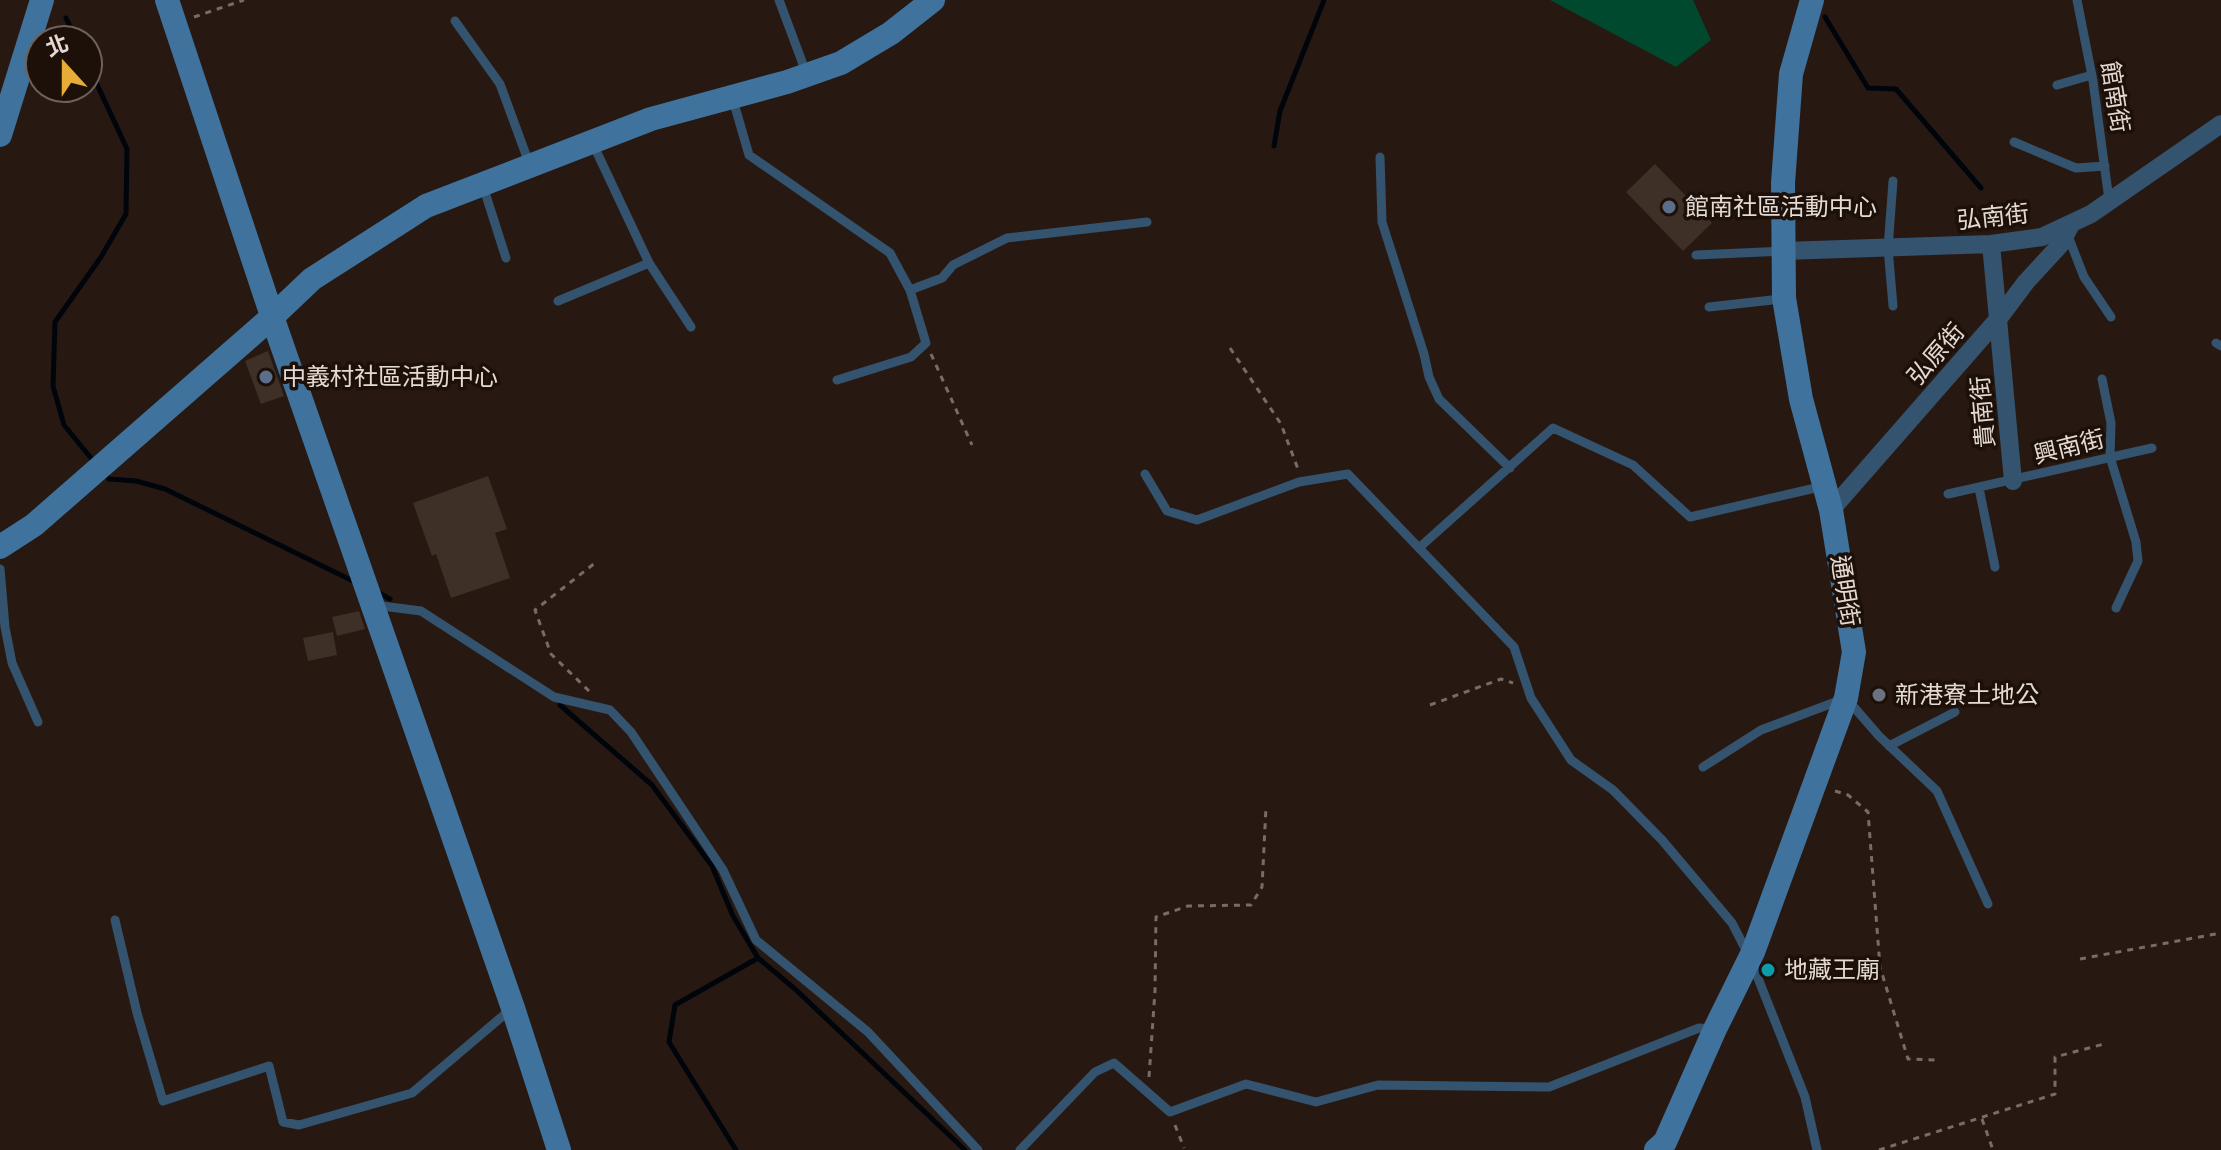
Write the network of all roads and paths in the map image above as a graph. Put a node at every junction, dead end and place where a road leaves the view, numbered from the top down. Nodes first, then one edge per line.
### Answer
1 (42, 0) edge
2 (167, 0) edge
3 (244, 0) edge
4 (779, 0) edge
5 (933, 0) edge
6 (1812, 0) edge
7 (2077, 0) edge
8 (455, 21) dead end
9 (175, 24) junction
10 (807, 75) junction
11 (2092, 75) junction
12 (2057, 85) dead end
13 (732, 97) junction
14 (2221, 124) edge
15 (0, 135) edge
16 (593, 142) junction
17 (2014, 142) dead end
18 (1380, 157) dead end
19 (2105, 166) junction
20 (530, 167) junction
21 (1893, 181) dead end
22 (483, 186) junction
23 (2109, 200) junction
24 (1147, 222) dead end
25 (2069, 228) junction
26 (1991, 244) junction
27 (1888, 248) junction
28 (1784, 251) junction
29 (1696, 255) dead end
30 (506, 258) dead end
31 (649, 263) junction
32 (910, 290) junction
33 (1784, 298) junction
34 (558, 301) dead end
35 (1893, 306) dead end
36 (1709, 307) dead end
37 (272, 317) junction
38 (2111, 317) dead end
39 (1999, 318) junction
40 (691, 327) dead end
41 (926, 343) junction
42 (1230, 348) dead end
43 (2102, 379) dead end
44 (837, 380) dead end
45 (972, 445) dead end
46 (2152, 448) dead end
47 (2110, 457) junction
48 (1510, 468) junction
49 (1145, 474) dead end
50 (1303, 481) junction
51 (2013, 481) junction
52 (1824, 486) junction
53 (1979, 488) junction
54 (1948, 494) dead end
55 (1831, 510) junction
56 (0, 547) edge
57 (1420, 547) junction
58 (595, 563) dead end
59 (1995, 567) dead end
60 (0, 569) edge
61 (371, 605) junction
62 (2116, 608) dead end
63 (1529, 693) junction
64 (1846, 698) junction
65 (1430, 705) dead end
66 (610, 710) junction
67 (1955, 712) dead end
68 (38, 722) dead end
69 (1889, 746) junction
70 (1703, 767) dead end
71 (1814, 784) junction
72 (1266, 807) dead end
73 (1988, 904) dead end
74 (115, 920) dead end
75 (2221, 933) edge
76 (1750, 958) junction
77 (2080, 959) dead end
78 (513, 1008) junction
79 (1715, 1029) junction
80 (2104, 1044) dead end
81 (1937, 1060) dead end
82 (1148, 1093) junction
83 (1170, 1112) junction
84 (1982, 1118) junction
85 (1663, 1147) edge
86 (1184, 1148) dead end
87 (559, 1150) edge
88 (978, 1150) edge
89 (1020, 1150) edge
90 (1817, 1150) edge
91 (1879, 1150) edge
92 (1993, 1150) edge

1 - 15 street
2 - 9 street
3 - 9 path
4 - 10 lane
5 - 10 street
6 - 28 street, 通明街
7 - 11 lane, 館南街
8 - 20 lane
9 - 37 street
10 - 13 street
11 - 12 lane
11 - 19 lane, 館南街
13 - 16 street
13 - 32 lane
14 - 23 street, 弘南街
16 - 20 street
16 - 31 lane
17 - 19 lane
18 - 48 lane
19 - 23 lane, 館南街
20 - 22 street
21 - 27 lane
22 - 30 lane
22 - 37 street
23 - 25 street, 弘南街
24 - 32 lane
25 - 26 street, 弘南街
25 - 38 lane
25 - 39 street, 弘原街
26 - 27 street, 弘南街
26 - 39 street, 貴南街
27 - 28 street, 弘南街
27 - 35 lane
28 - 29 lane
28 - 33 street, 通明街
31 - 34 lane
31 - 40 lane
32 - 41 lane
33 - 36 lane
33 - 52 street, 通明街
37 - 56 street
37 - 61 street
39 - 51 street, 貴南街
39 - 55 street, 弘原街
41 - 44 lane
41 - 45 path
42 - 50 path
43 - 47 lane
46 - 47 lane, 興南街
47 - 51 lane, 興南街
47 - 62 lane
48 - 52 lane
48 - 57 lane
49 - 50 lane
50 - 57 lane
51 - 53 lane, 興南街
52 - 55 street, 通明街
53 - 54 lane, 興南街
53 - 59 lane
55 - 64 street, 通明街
57 - 63 lane
58 - 66 path
60 - 68 lane
61 - 66 lane
61 - 78 street
63 - 65 path
63 - 76 lane
64 - 69 lane
64 - 70 lane
64 - 71 street, 通明街
66 - 88 lane
67 - 69 lane
69 - 73 lane
71 - 76 street, 通明街
71 - 81 path
72 - 82 path
74 - 78 lane
75 - 77 path
76 - 79 street, 通明街
76 - 90 lane
78 - 87 street
79 - 83 lane
79 - 85 street, 通明街
80 - 84 path
82 - 83 lane
82 - 89 lane
83 - 86 path
84 - 91 path
84 - 92 path

